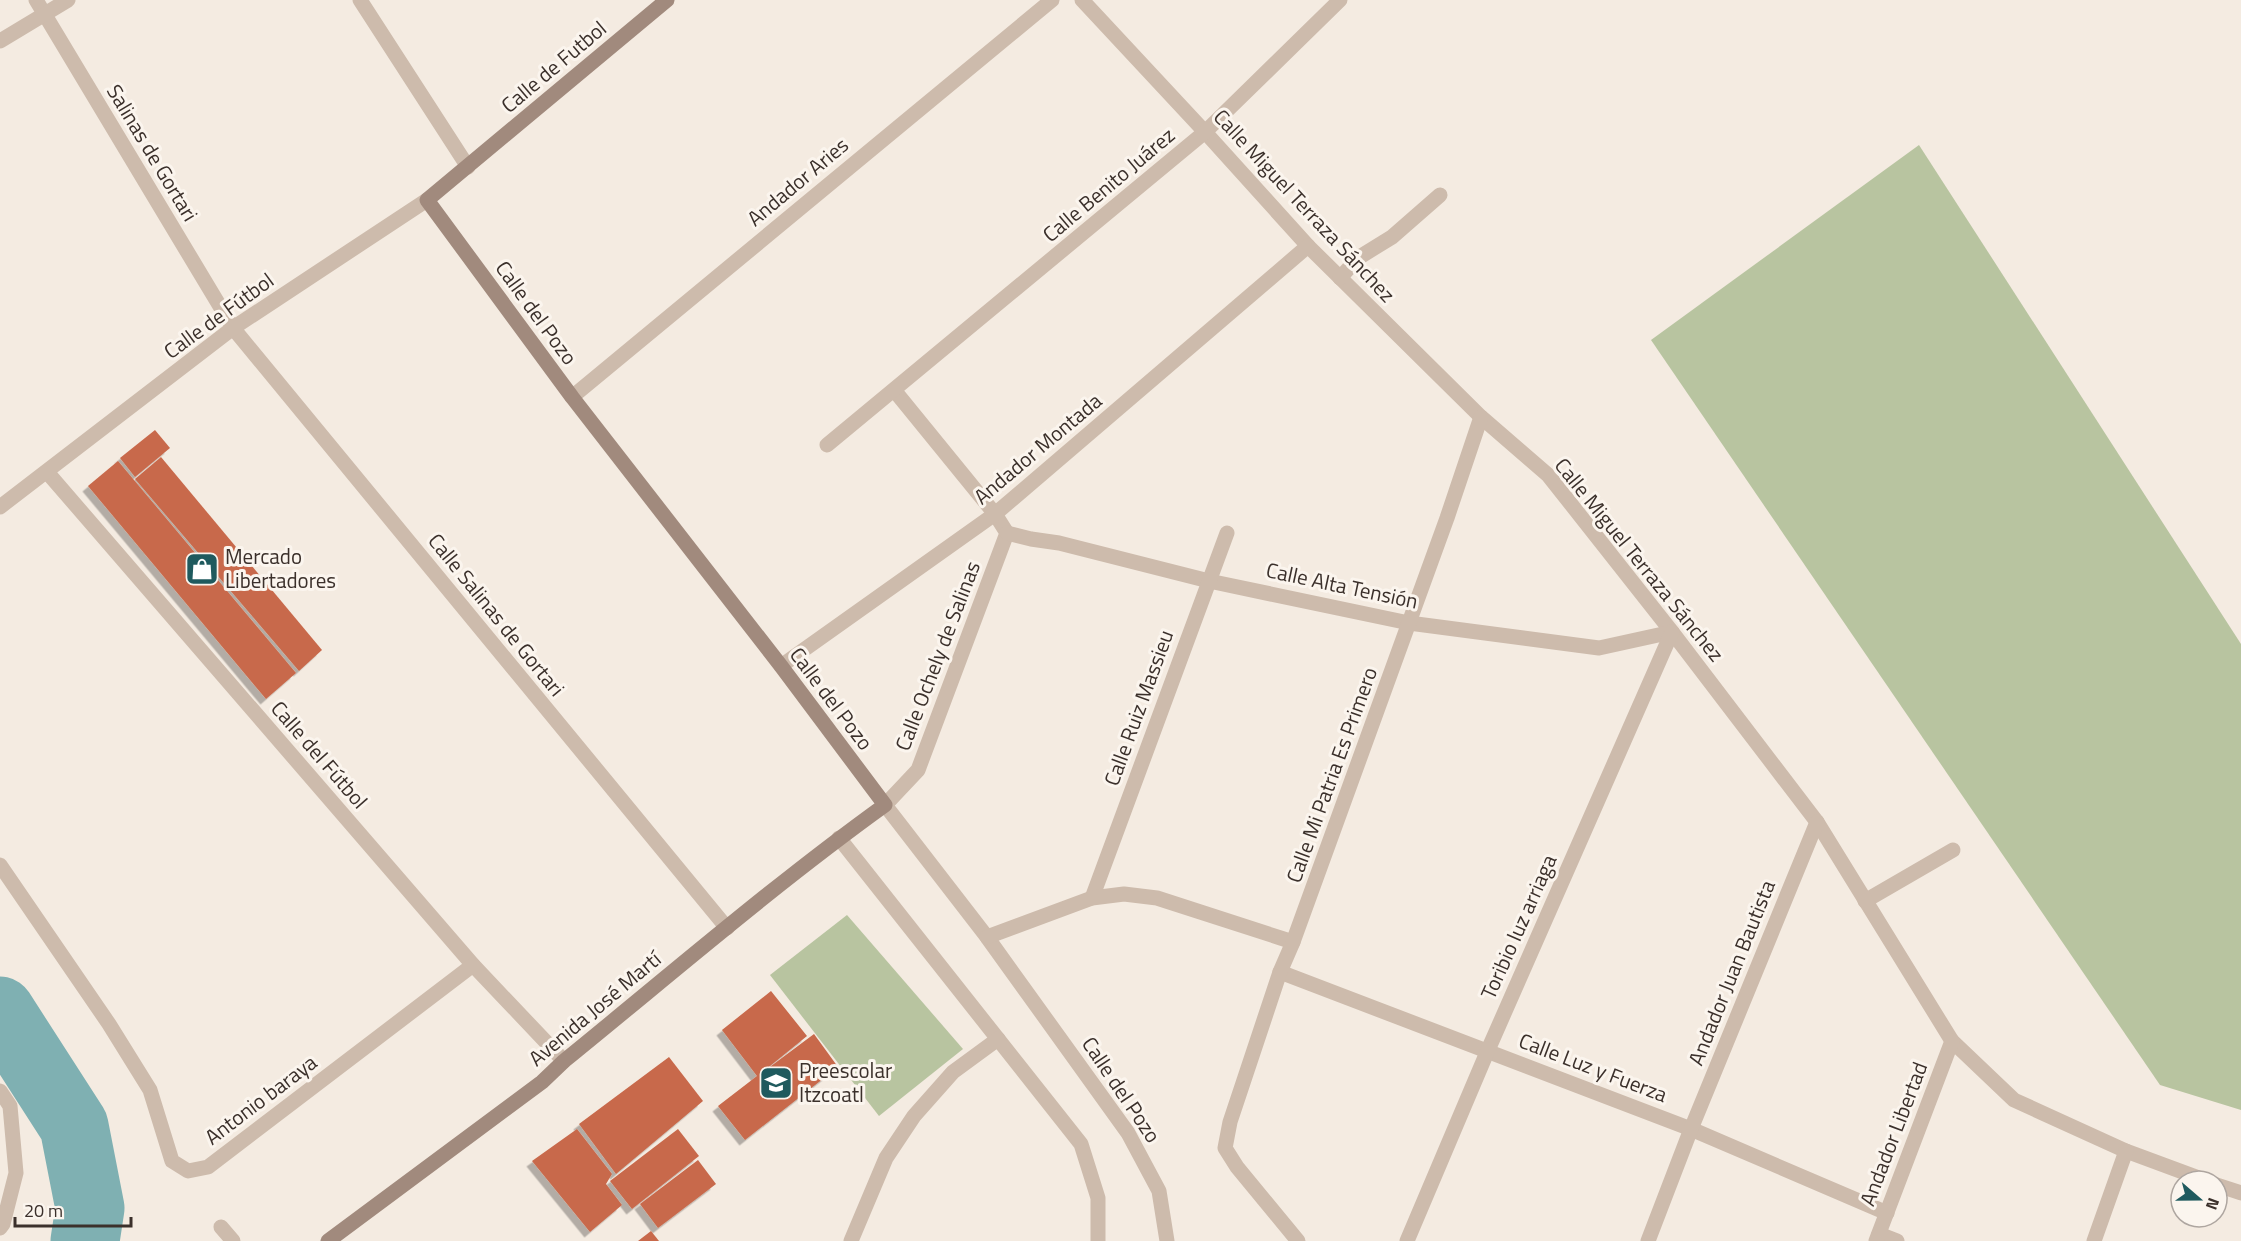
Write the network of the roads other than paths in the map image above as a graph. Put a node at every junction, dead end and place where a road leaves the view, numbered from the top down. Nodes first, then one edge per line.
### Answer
1 (36, 0) edge
2 (68, 0) edge
3 (360, 0) edge
4 (667, 0) edge
5 (1052, 0) edge
6 (1082, 0) edge
7 (1340, 0) edge
8 (44, 14) junction
9 (0, 41) edge
10 (1205, 132) junction
11 (468, 167) junction
12 (1440, 195) dead end
13 (427, 200) junction
14 (1308, 246) junction
15 (1340, 278) junction
16 (233, 328) junction
17 (894, 390) junction
18 (572, 397) junction
19 (1482, 417) junction
20 (827, 445) dead end
21 (47, 472) junction
22 (0, 507) edge
23 (996, 514) junction
24 (1007, 533) junction
25 (1227, 533) dead end
26 (1209, 580) junction
27 (1409, 623) junction
28 (1672, 632) junction
29 (781, 666) junction
30 (885, 805) junction
31 (1817, 822) junction
32 (839, 838) junction
33 (1953, 850) dead end
34 (0, 865) edge
35 (1092, 898) junction
36 (1865, 901) junction
37 (727, 928) junction
38 (987, 937) junction
39 (1293, 942) junction
40 (473, 966) junction
41 (1280, 972) junction
42 (998, 1039) junction
43 (1952, 1041) junction
44 (1488, 1050) junction
45 (564, 1061) junction
46 (0, 1091) edge
47 (1691, 1129) junction
48 (2126, 1151) junction
49 (2175, 1169) edge
50 (1887, 1213) junction
51 (221, 1227) dead end
52 (0, 1228) edge
53 (1877, 1237) edge
54 (233, 1241) edge
55 (328, 1241) edge
56 (851, 1241) edge
57 (1098, 1241) edge
58 (1167, 1241) edge
59 (1298, 1241) edge
60 (1407, 1241) edge
61 (1648, 1241) edge
62 (1897, 1241) edge
63 (2094, 1241) edge

1 - 8 street, Salinas de Gortari
2 - 8 street
3 - 11 street
4 - 11 main road, Calle de Futbol
5 - 18 street, Andador Aries
6 - 10 street, Calle Miguel Terraza Sánchez
7 - 10 street, Calle Benito Juárez
8 - 9 street
8 - 16 street, Salinas de Gortari
10 - 14 street, Calle Miguel Terraza Sánchez
10 - 17 street, Calle Benito Juárez
11 - 13 main road, Calle de Fútbol
12 - 15 street
13 - 16 street, Calle de Fútbol
13 - 18 main road, Calle del Pozo
14 - 15 street, Calle Miguel Terraza Sánchez
14 - 23 street, Andador Montada
15 - 19 street, Calle Miguel Terraza Sánchez
16 - 21 street, Calle de Fútbol
16 - 37 street, Calle Salinas de Gortari
17 - 20 street, Calle Benito Juárez
17 - 23 street
18 - 29 main road, Calle del Pozo
19 - 27 street, Calle Mi Patria Es Primero
19 - 28 street, Calle Miguel Terraza Sánchez
21 - 22 street, Calle de Fútbol
21 - 40 street, Calle del Fútbol
23 - 24 street
23 - 29 street, Andador Montada
24 - 26 street, Calle Alta Tensión
24 - 30 street, Calle Ochely de Salinas
25 - 26 street, Calle Ruiz Massieu
26 - 27 street, Calle Alta Tensión
26 - 35 street, Calle Ruiz Massieu
27 - 28 street, Calle Alta Tensión
27 - 39 street, Calle Mi Patria Es Primero
28 - 31 street, Calle Miguel Terraza Sánchez
28 - 44 street, Toribio luz arriaga
29 - 30 main road, Calle del Pozo
30 - 32 main road, Avenida José Martí
30 - 38 street, Calle del Pozo
31 - 36 street, Calle Miguel Terraza Sánchez
31 - 47 street, Andador Juan Bautista
32 - 37 main road, Avenida José Martí
32 - 42 street
33 - 36 street
34 - 40 street, Antonio baraya
35 - 38 street
35 - 39 street
36 - 43 street, Calle Miguel Terraza Sánchez
37 - 45 main road, Avenida José Martí
38 - 58 street, Calle del Pozo
39 - 41 street, Calle Mi Patria Es Primero
40 - 45 street, Calle del Fútbol
41 - 44 street, Calle Luz y Fuerza
41 - 59 street, Calle Mi Patria Es Primero
42 - 56 street
42 - 57 street
43 - 48 street, Calle Miguel Terraza Sánchez
43 - 50 street, Andador Libertad
44 - 47 street, Calle Luz y Fuerza
44 - 60 street, Toribio luz arriaga
45 - 55 main road, Avenida José Martí
46 - 52 street
47 - 50 street, Calle Luz y Fuerza
47 - 61 street, Andador Juan Bautista
48 - 49 street, Calle Miguel Terraza Sánchez
48 - 63 street
50 - 53 street, Andador Libertad
51 - 54 street
53 - 62 street

